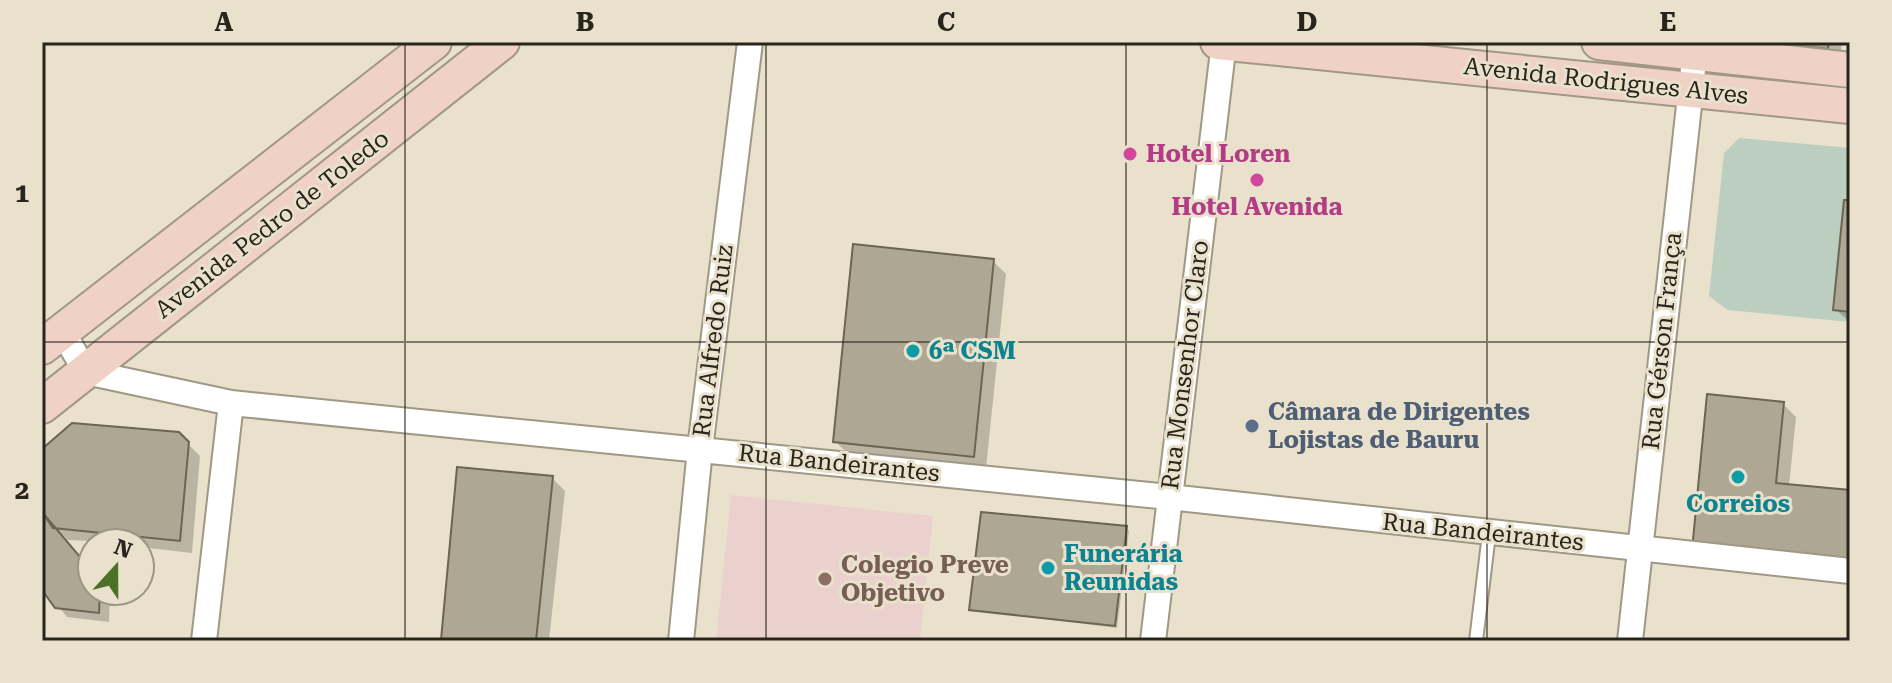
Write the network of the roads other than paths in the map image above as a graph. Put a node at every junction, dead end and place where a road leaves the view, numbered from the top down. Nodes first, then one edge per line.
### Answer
1 (434, 42) edge
2 (502, 42) edge
3 (750, 42) edge
4 (1222, 42) edge
5 (1599, 42) edge
6 (1696, 47) edge
7 (1850, 70) edge
8 (1690, 89) junction
9 (1850, 106) edge
10 (52, 339) edge
11 (86, 372) junction
12 (231, 403) junction
13 (42, 406) edge
14 (700, 449) junction
15 (1169, 497) junction
16 (1489, 534) junction
17 (1640, 549) junction
18 (1850, 571) edge
19 (204, 641) edge
20 (681, 641) edge
21 (1153, 641) edge
22 (1476, 641) edge
23 (1630, 641) edge

1 - 10 main road, Avenida Pedro de Toledo
2 - 11 main road, Avenida Pedro de Toledo
3 - 14 street, Rua Alfredo Ruiz
4 - 8 main road, Avenida Rodrigues Alves
4 - 15 street, Rua Monsenhor Claro
5 - 6 main road, Avenida Rodrigues Alves
6 - 7 main road, Avenida Rodrigues Alves
6 - 8 street, Rua Gérson França
8 - 9 main road, Avenida Rodrigues Alves
8 - 17 street, Rua Gérson França
10 - 11 street
11 - 12 street, Rua Bandeirantes
11 - 13 main road, Avenida Pedro de Toledo
12 - 14 street, Rua Bandeirantes
12 - 19 street
14 - 15 street, Rua Bandeirantes
14 - 20 street, Rua Alfredo Ruiz
15 - 16 street, Rua Bandeirantes
15 - 21 street, Rua Monsenhor Claro
16 - 17 street, Rua Bandeirantes
16 - 22 lane
17 - 18 street, Rua Bandeirantes
17 - 23 street, Rua Gérson França

